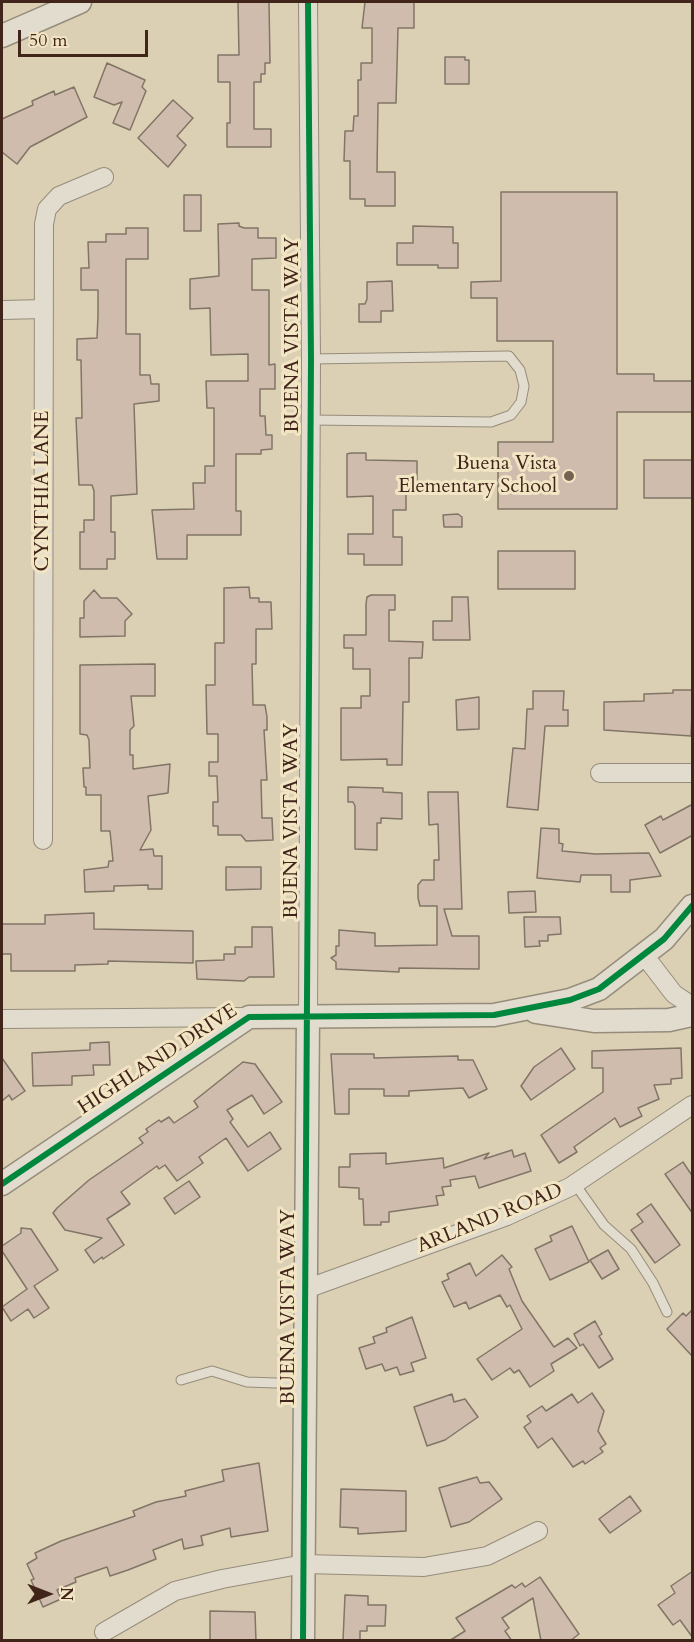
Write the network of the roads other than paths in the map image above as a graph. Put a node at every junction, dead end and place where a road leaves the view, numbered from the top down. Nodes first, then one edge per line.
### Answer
1 (80, 2) edge
2 (308, 2) edge
3 (2, 36) edge
4 (104, 177) dead end
5 (44, 309) junction
6 (2, 310) edge
7 (311, 358) junction
8 (309, 420) junction
9 (600, 773) dead end
10 (693, 773) edge
11 (43, 840) dead end
12 (693, 906) edge
13 (644, 955) junction
14 (693, 1006) edge
15 (520, 1010) junction
16 (693, 1015) edge
17 (249, 1017) junction
18 (308, 1017) junction
19 (2, 1019) edge
20 (693, 1105) edge
21 (2, 1184) edge
22 (575, 1184) junction
23 (306, 1289) junction
24 (667, 1312) dead end
25 (181, 1380) dead end
26 (305, 1384) junction
27 (538, 1531) dead end
28 (304, 1563) junction
29 (104, 1632) dead end
30 (303, 1641) edge

1 - 3 street
2 - 7 street, BUENA VISTA WAY
4 - 5 street, CYNTHIA LANE
5 - 6 street
5 - 11 street, CYNTHIA LANE
7 - 8 street, BUENA VISTA WAY
7 - 8 lane
8 - 18 street, BUENA VISTA WAY
9 - 10 street
12 - 13 street, HIGHLAND DRIVE
13 - 14 street
13 - 15 street, HIGHLAND DRIVE
15 - 16 street
15 - 18 street, HIGHLAND DRIVE
17 - 18 street, HIGHLAND DRIVE
17 - 19 street
17 - 21 street, HIGHLAND DRIVE
18 - 23 street, BUENA VISTA WAY
20 - 22 street, ARLAND ROAD
22 - 23 street, ARLAND ROAD
22 - 24 lane
23 - 26 street, BUENA VISTA WAY
25 - 26 lane
26 - 28 street, BUENA VISTA WAY
27 - 28 street
28 - 29 street
28 - 30 street, BUENA VISTA WAY

